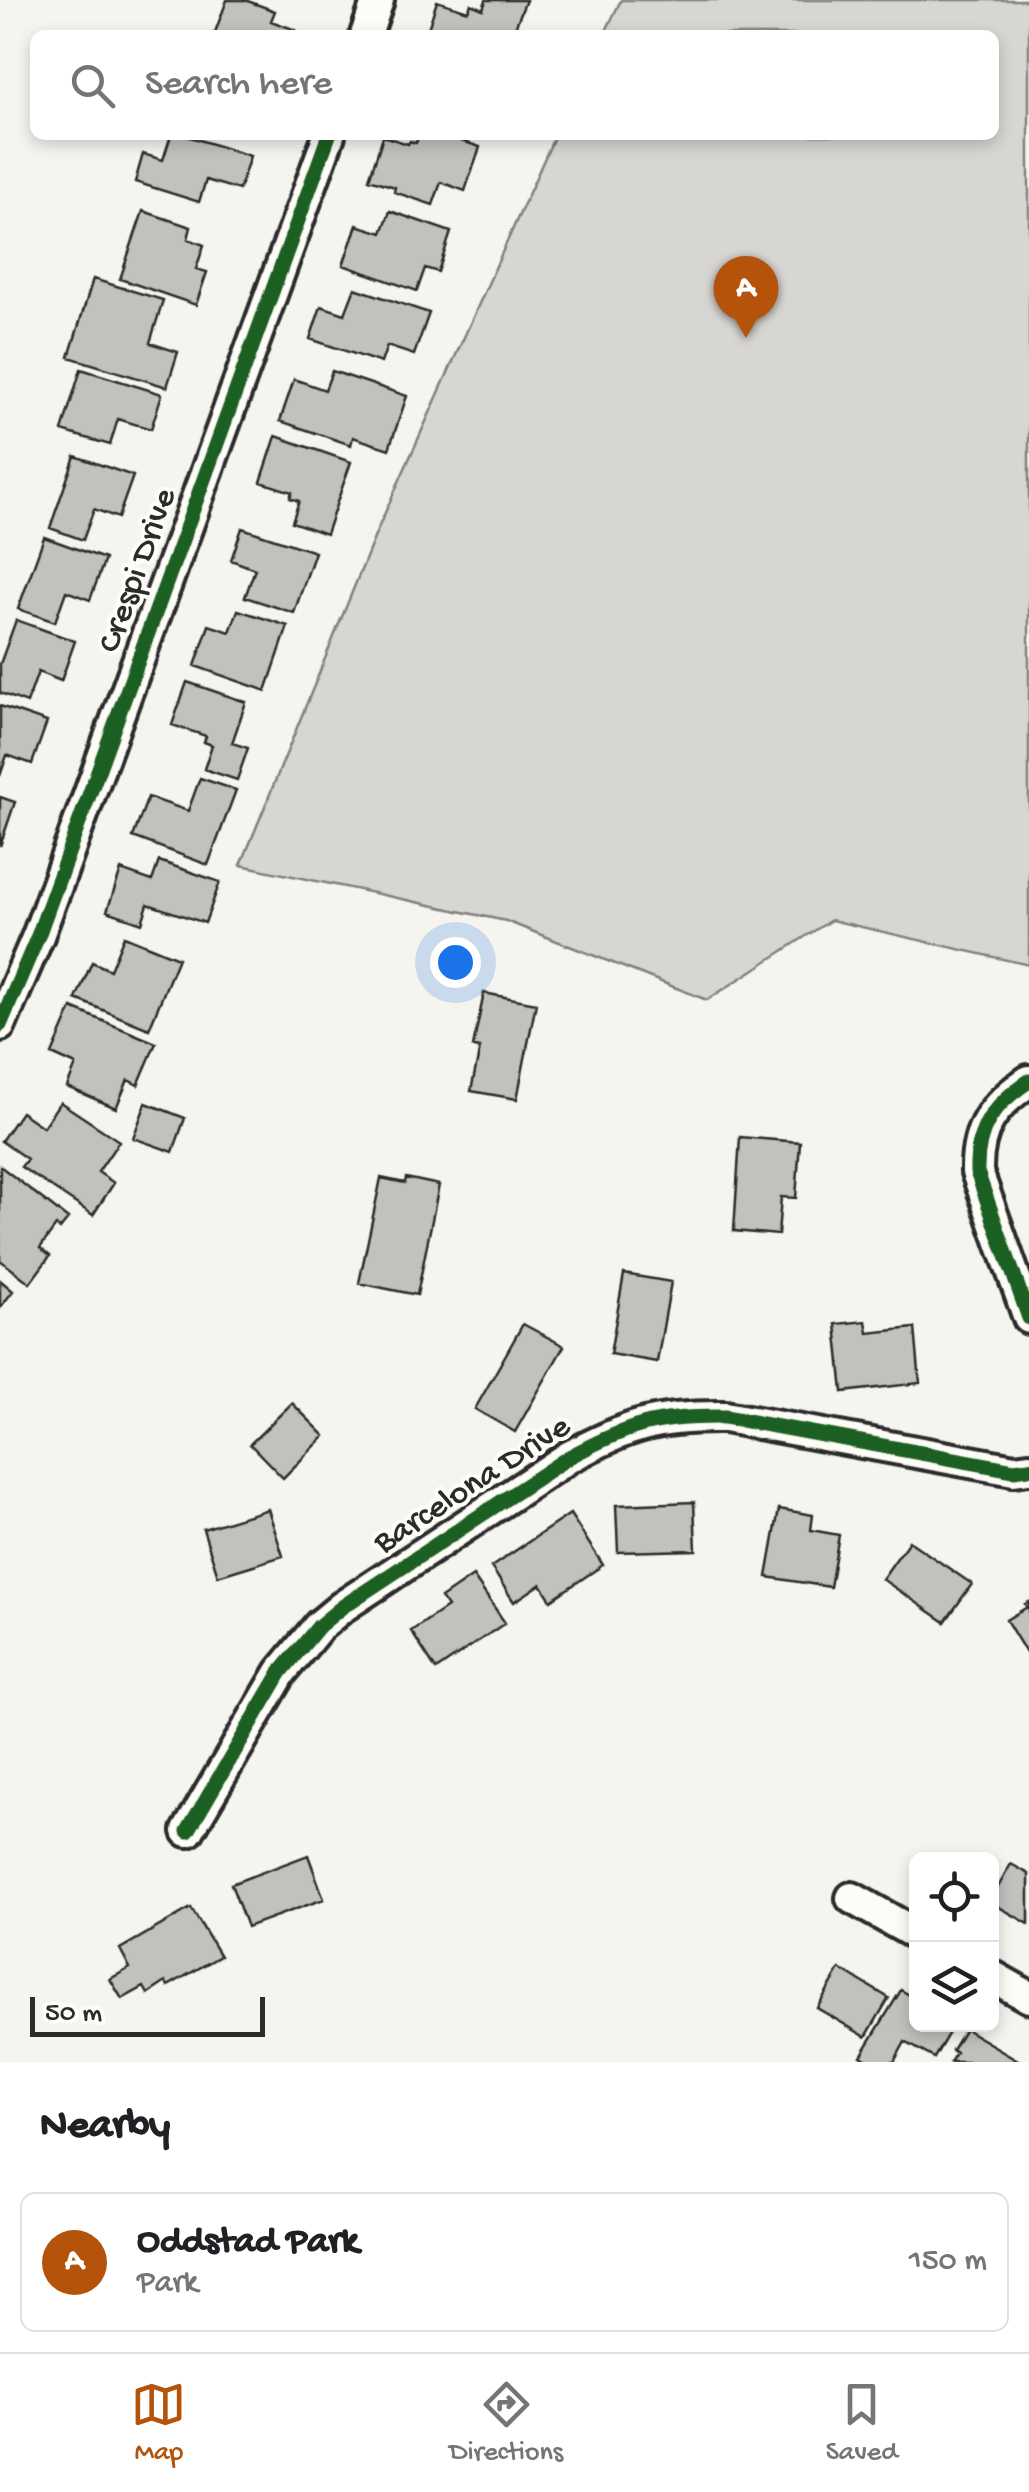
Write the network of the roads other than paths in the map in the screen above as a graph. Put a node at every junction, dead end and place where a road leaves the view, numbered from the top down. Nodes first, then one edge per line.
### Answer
1 (378, 0) edge
2 (368, 30) edge
3 (327, 140) edge
4 (0, 1025) edge
5 (1029, 1081) edge
6 (1029, 1318) edge
7 (1029, 1468) edge
8 (188, 1832) dead end
9 (852, 1898) dead end
10 (909, 1930) edge
11 (999, 1980) edge
12 (1029, 1997) edge

1 - 2 street
3 - 4 street, Crespi Drive
5 - 6 street
7 - 8 street, Barcelona Drive
9 - 10 street
11 - 12 street

